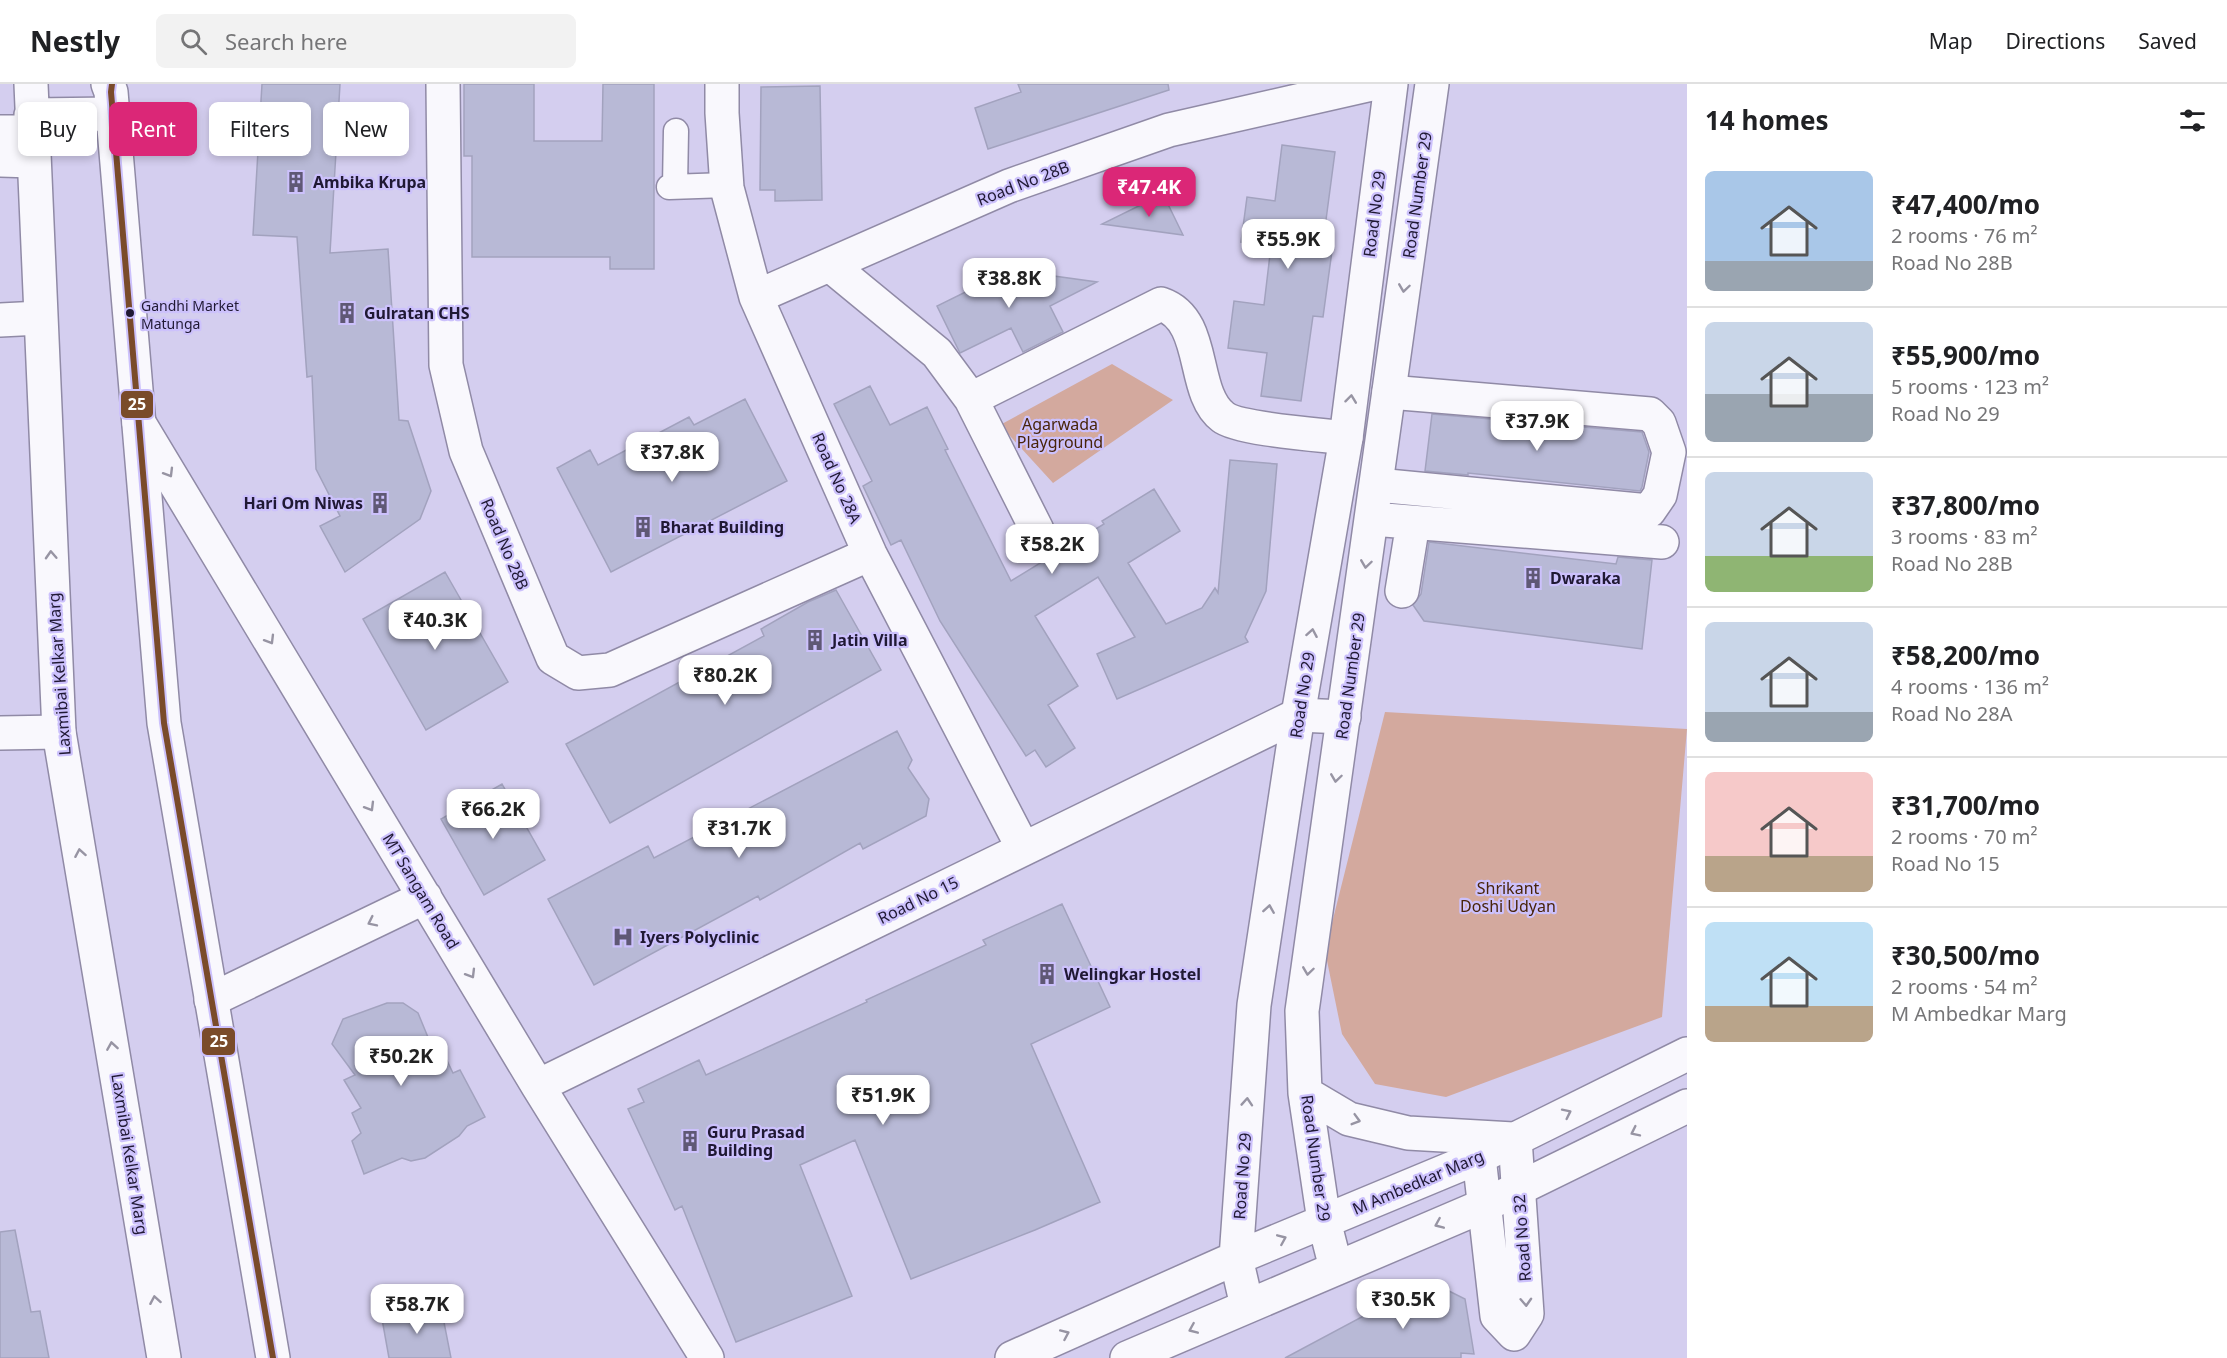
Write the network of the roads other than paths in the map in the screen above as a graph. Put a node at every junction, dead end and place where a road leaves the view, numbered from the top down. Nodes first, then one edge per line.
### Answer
1 (443, 84) edge
2 (722, 84) edge
3 (1372, 84) edge
4 (1391, 84) edge
5 (1432, 84) edge
6 (110, 96) edge
7 (86, 102) edge
8 (18, 123) edge
9 (676, 131) dead end
10 (0, 132) edge
11 (18, 134) edge
12 (33, 156) edge
13 (0, 160) edge
14 (727, 185) junction
15 (830, 265) junction
16 (756, 297) junction
17 (40, 318) junction
18 (0, 320) edge
19 (1389, 392) junction
20 (971, 399) junction
21 (139, 423) junction
22 (1346, 438) junction
23 (1377, 485) junction
24 (1372, 519) junction
25 (1413, 523) junction
26 (1037, 530) dead end
27 (1662, 542) dead end
28 (870, 554) junction
29 (1402, 591) dead end
30 (1298, 715) junction
31 (1344, 717) junction
32 (59, 732) junction
33 (0, 733) edge
34 (1023, 848) junction
35 (425, 897) junction
36 (211, 1000) junction
37 (1687, 1054) edge
38 (538, 1086) junction
39 (1305, 1093) junction
40 (1687, 1106) edge
41 (1515, 1139) junction
42 (1479, 1157) junction
43 (1519, 1189) junction
44 (1485, 1205) junction
45 (1324, 1221) junction
46 (1236, 1258) junction
47 (1336, 1268) junction
48 (1247, 1306) junction
49 (1515, 1346) edge
50 (164, 1358) edge
51 (273, 1358) edge
52 (707, 1358) edge
53 (1012, 1358) edge
54 (1127, 1358) edge

1 - 28 main road, Road No 28B
2 - 14 main road, Road No 28A
3 - 15 main road, Road No 28B
22 -> 4 main road, Road No 29
5 -> 19 main road, Road Number 29
6 - 7 main road
6 - 21 main road
8 - 10 main road
9 - 14 lane
11 - 13 main road
12 - 17 main road, Laxmibai Kelkar Marg
14 - 16 main road, Road No 28A
15 - 16 main road, Road No 28B
15 - 20 main road
16 - 28 main road, Road No 28A
17 - 18 main road
32 -> 17 main road, Laxmibai Kelkar Marg
19 - 23 main road, Road Number 29
19 - 23 main road
20 - 22 main road
20 - 26 main road
21 -> 35 main road, MT Sangam Road
21 - 36 main road
30 -> 22 main road, Road No 29
23 - 24 main road, Road Number 29
24 - 25 main road
24 -> 31 main road, Road Number 29
25 - 27 main road
25 - 29 main road
28 - 34 main road, Road No 28A
30 - 31 main road
30 - 34 main road, Road No 15
46 -> 30 main road, Road No 29
31 -> 39 main road, Road Number 29
32 - 33 main road
50 -> 32 main road, Laxmibai Kelkar Marg
34 - 38 main road, Road No 15
35 -> 36 main road
35 -> 38 main road, MT Sangam Road
36 - 51 main road
41 -> 37 main road, M Ambedkar Marg
38 - 52 main road, MT Sangam Road
39 -> 41 main road
39 - 45 main road, Road Number 29
40 -> 43 main road
41 - 42 main road, M Ambedkar Marg
41 - 43 main road, Road No 32
42 - 44 main road, Road No 32
42 - 45 main road, M Ambedkar Marg
43 - 44 main road
43 -> 49 main road, Road No 32
44 -> 47 main road
44 - 49 main road, Road No 32
46 -> 45 main road, M Ambedkar Marg
45 - 47 main road, Road Number 29
46 - 48 main road, Road No 29
53 -> 46 main road, M Ambedkar Marg
47 - 48 main road
48 -> 54 main road

